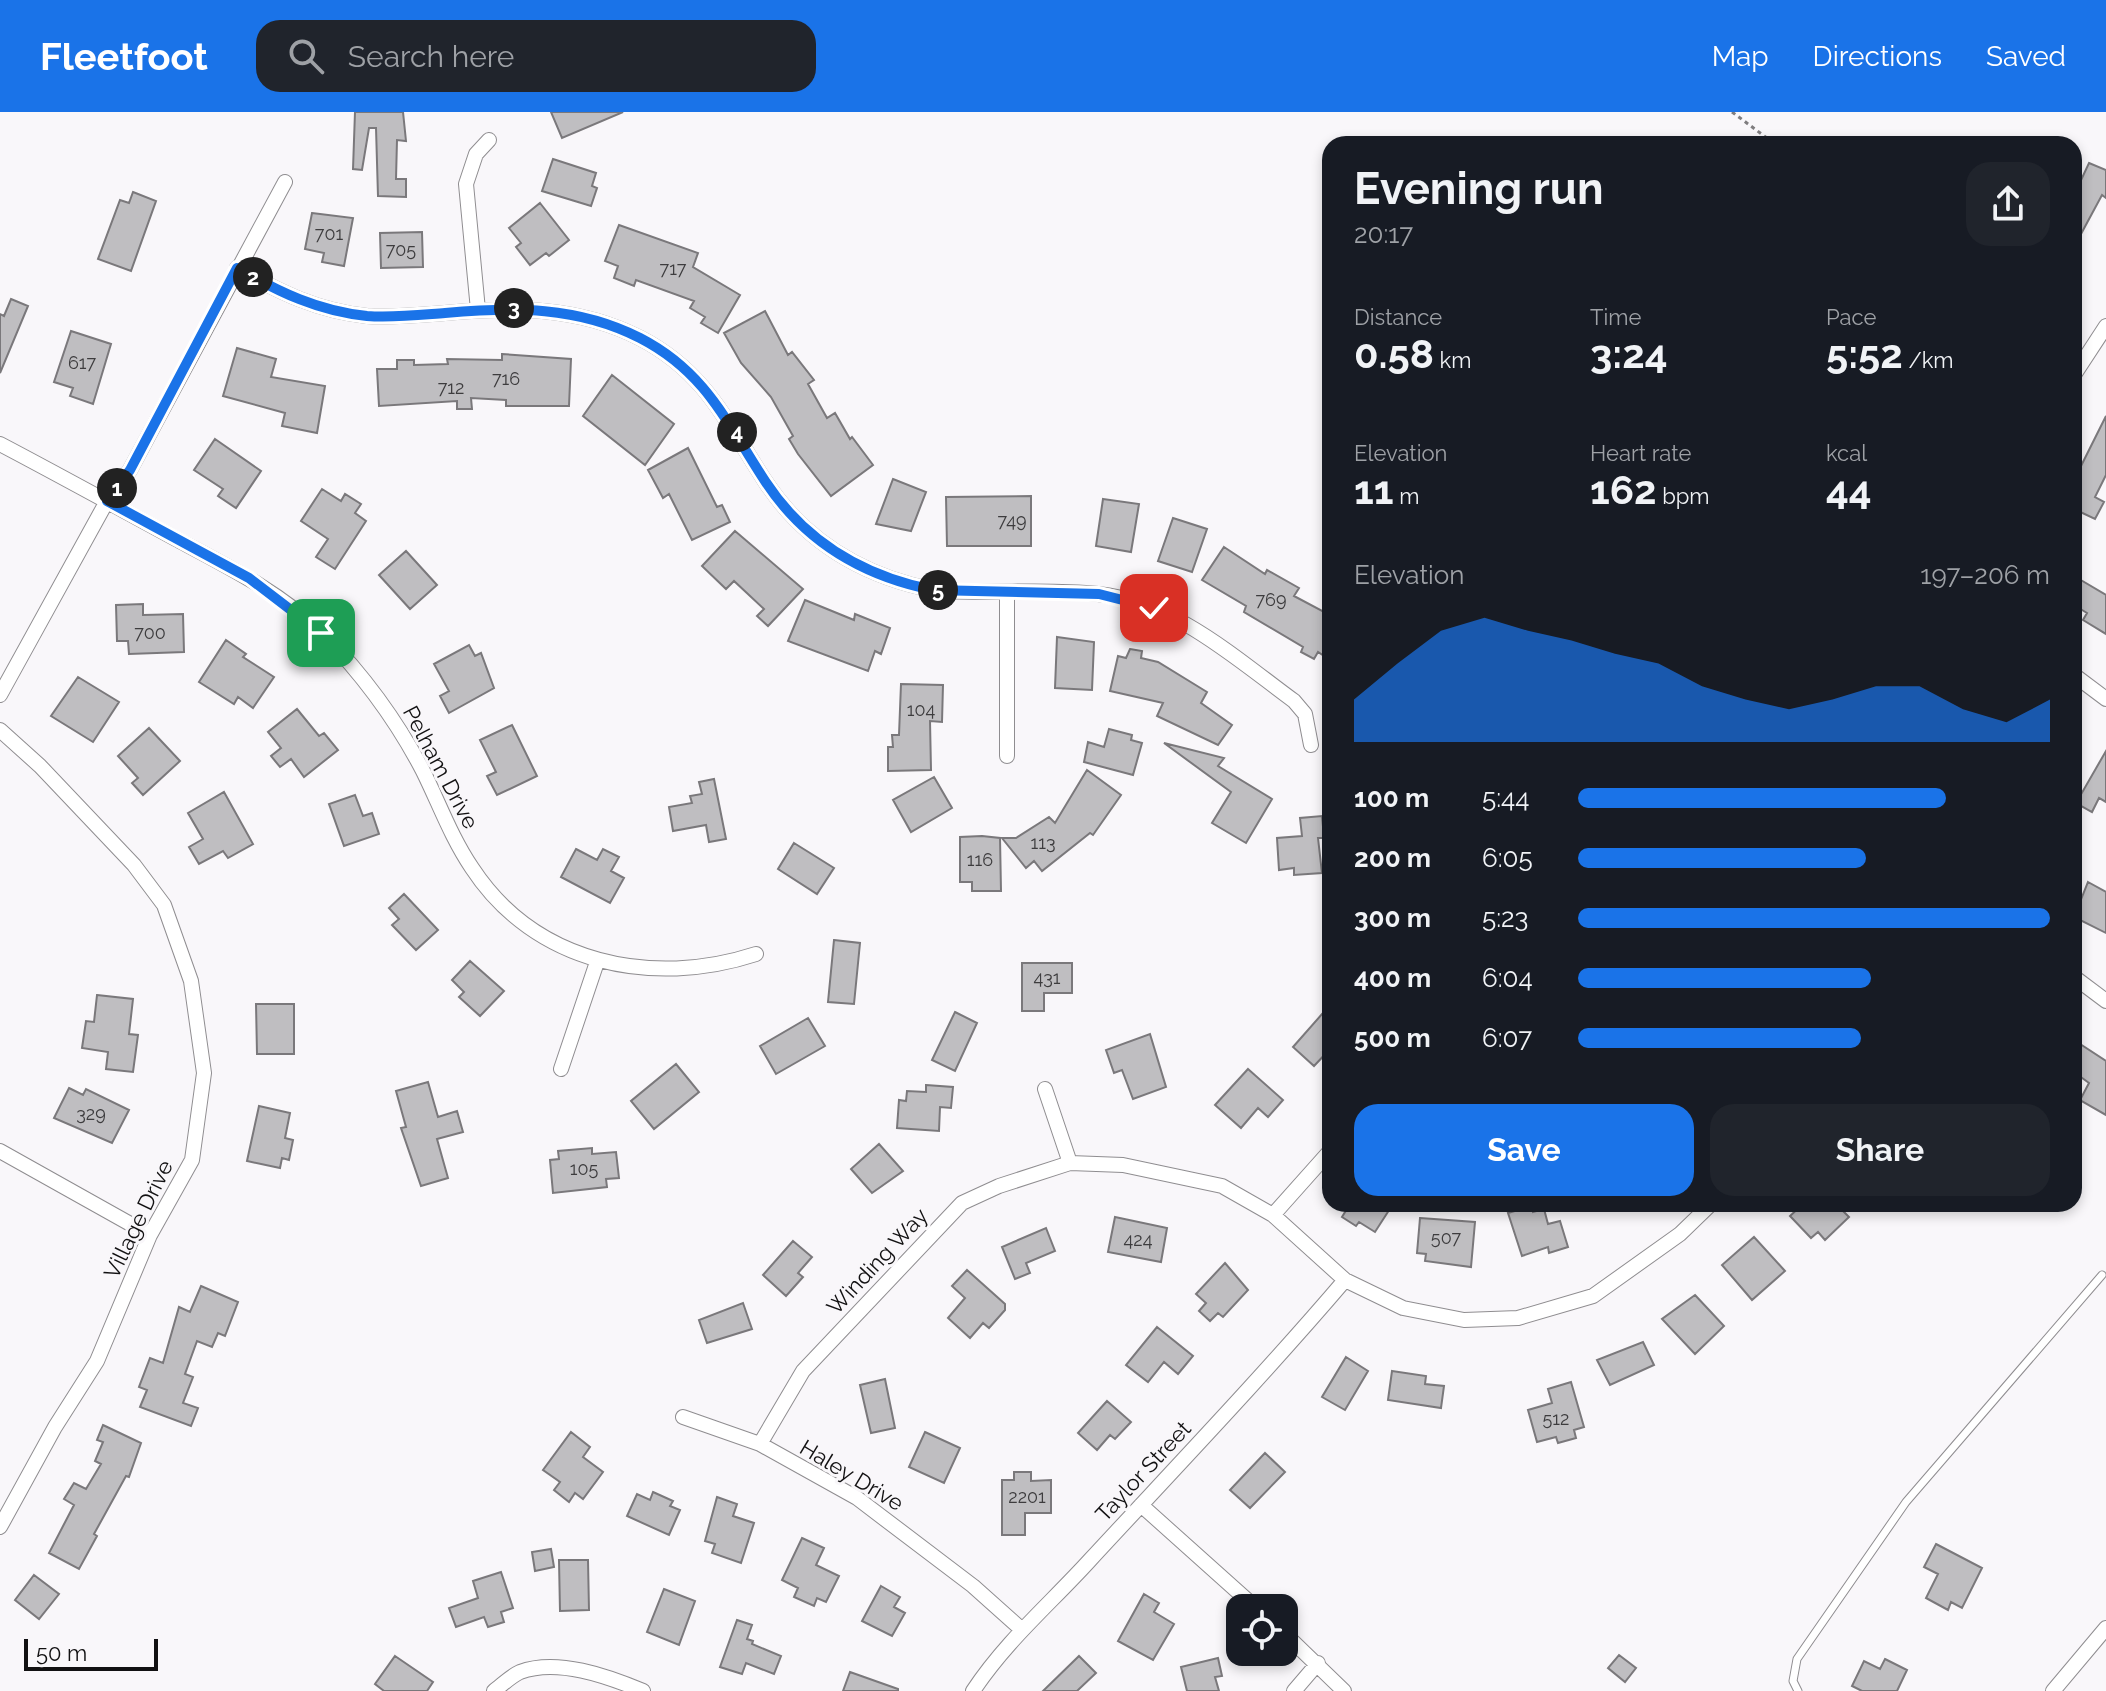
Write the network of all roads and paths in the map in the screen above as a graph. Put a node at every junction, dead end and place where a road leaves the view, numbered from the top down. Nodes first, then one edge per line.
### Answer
1 (1732, 112) edge
2 (1764, 136) edge
3 (489, 140) dead end
4 (285, 182) dead end
5 (237, 268) junction
6 (478, 310) junction
7 (2106, 326) edge
8 (2082, 363) edge
9 (0, 444) edge
10 (107, 501) junction
11 (1007, 592) junction
12 (2082, 681) edge
13 (0, 695) edge
14 (2106, 699) edge
15 (0, 730) edge
16 (1311, 745) dead end
17 (1007, 756) dead end
18 (756, 954) dead end
19 (597, 962) junction
20 (2082, 983) edge
21 (2106, 1001) edge
22 (561, 1069) dead end
23 (1045, 1089) dead end
24 (0, 1151) edge
25 (1322, 1160) edge
26 (1070, 1163) junction
27 (1703, 1212) edge
28 (1273, 1215) junction
29 (150, 1235) junction
30 (2102, 1275) dead end
31 (1345, 1280) junction
32 (683, 1417) dead end
33 (760, 1444) junction
34 (1141, 1505) junction
35 (0, 1527) edge
36 (1240, 1594) edge
37 (1020, 1628) junction
38 (2106, 1628) edge
39 (1298, 1645) edge
40 (1318, 1663) junction
41 (494, 1691) edge
42 (643, 1691) edge
43 (973, 1691) edge
44 (1294, 1691) edge
45 (1344, 1691) edge
46 (1798, 1691) edge
47 (2053, 1691) edge

1 - 2 path
3 - 6 street
4 - 5 street
5 - 6 street
5 - 10 street
6 - 11 street
7 - 8 street
9 - 10 street, Pelham Drive
10 - 13 street
10 - 19 street, Pelham Drive
11 - 16 street
11 - 17 street
12 - 14 street
15 - 29 street, Village Drive
18 - 19 street, Pelham Drive
19 - 22 street
20 - 21 street
23 - 26 street
24 - 29 street
25 - 28 street
26 - 28 street, Winding Way
26 - 33 street, Winding Way
27 - 31 street, Winding Way
28 - 31 street, Winding Way
29 - 35 street, Village Drive
30 - 46 lane
31 - 34 street, Taylor Street
32 - 33 street, Haley Drive
33 - 37 street, Haley Drive
34 - 36 street
34 - 37 street, Taylor Street
37 - 43 street, Taylor Street
38 - 47 street
39 - 40 street
40 - 44 street
40 - 45 street
41 - 42 street

